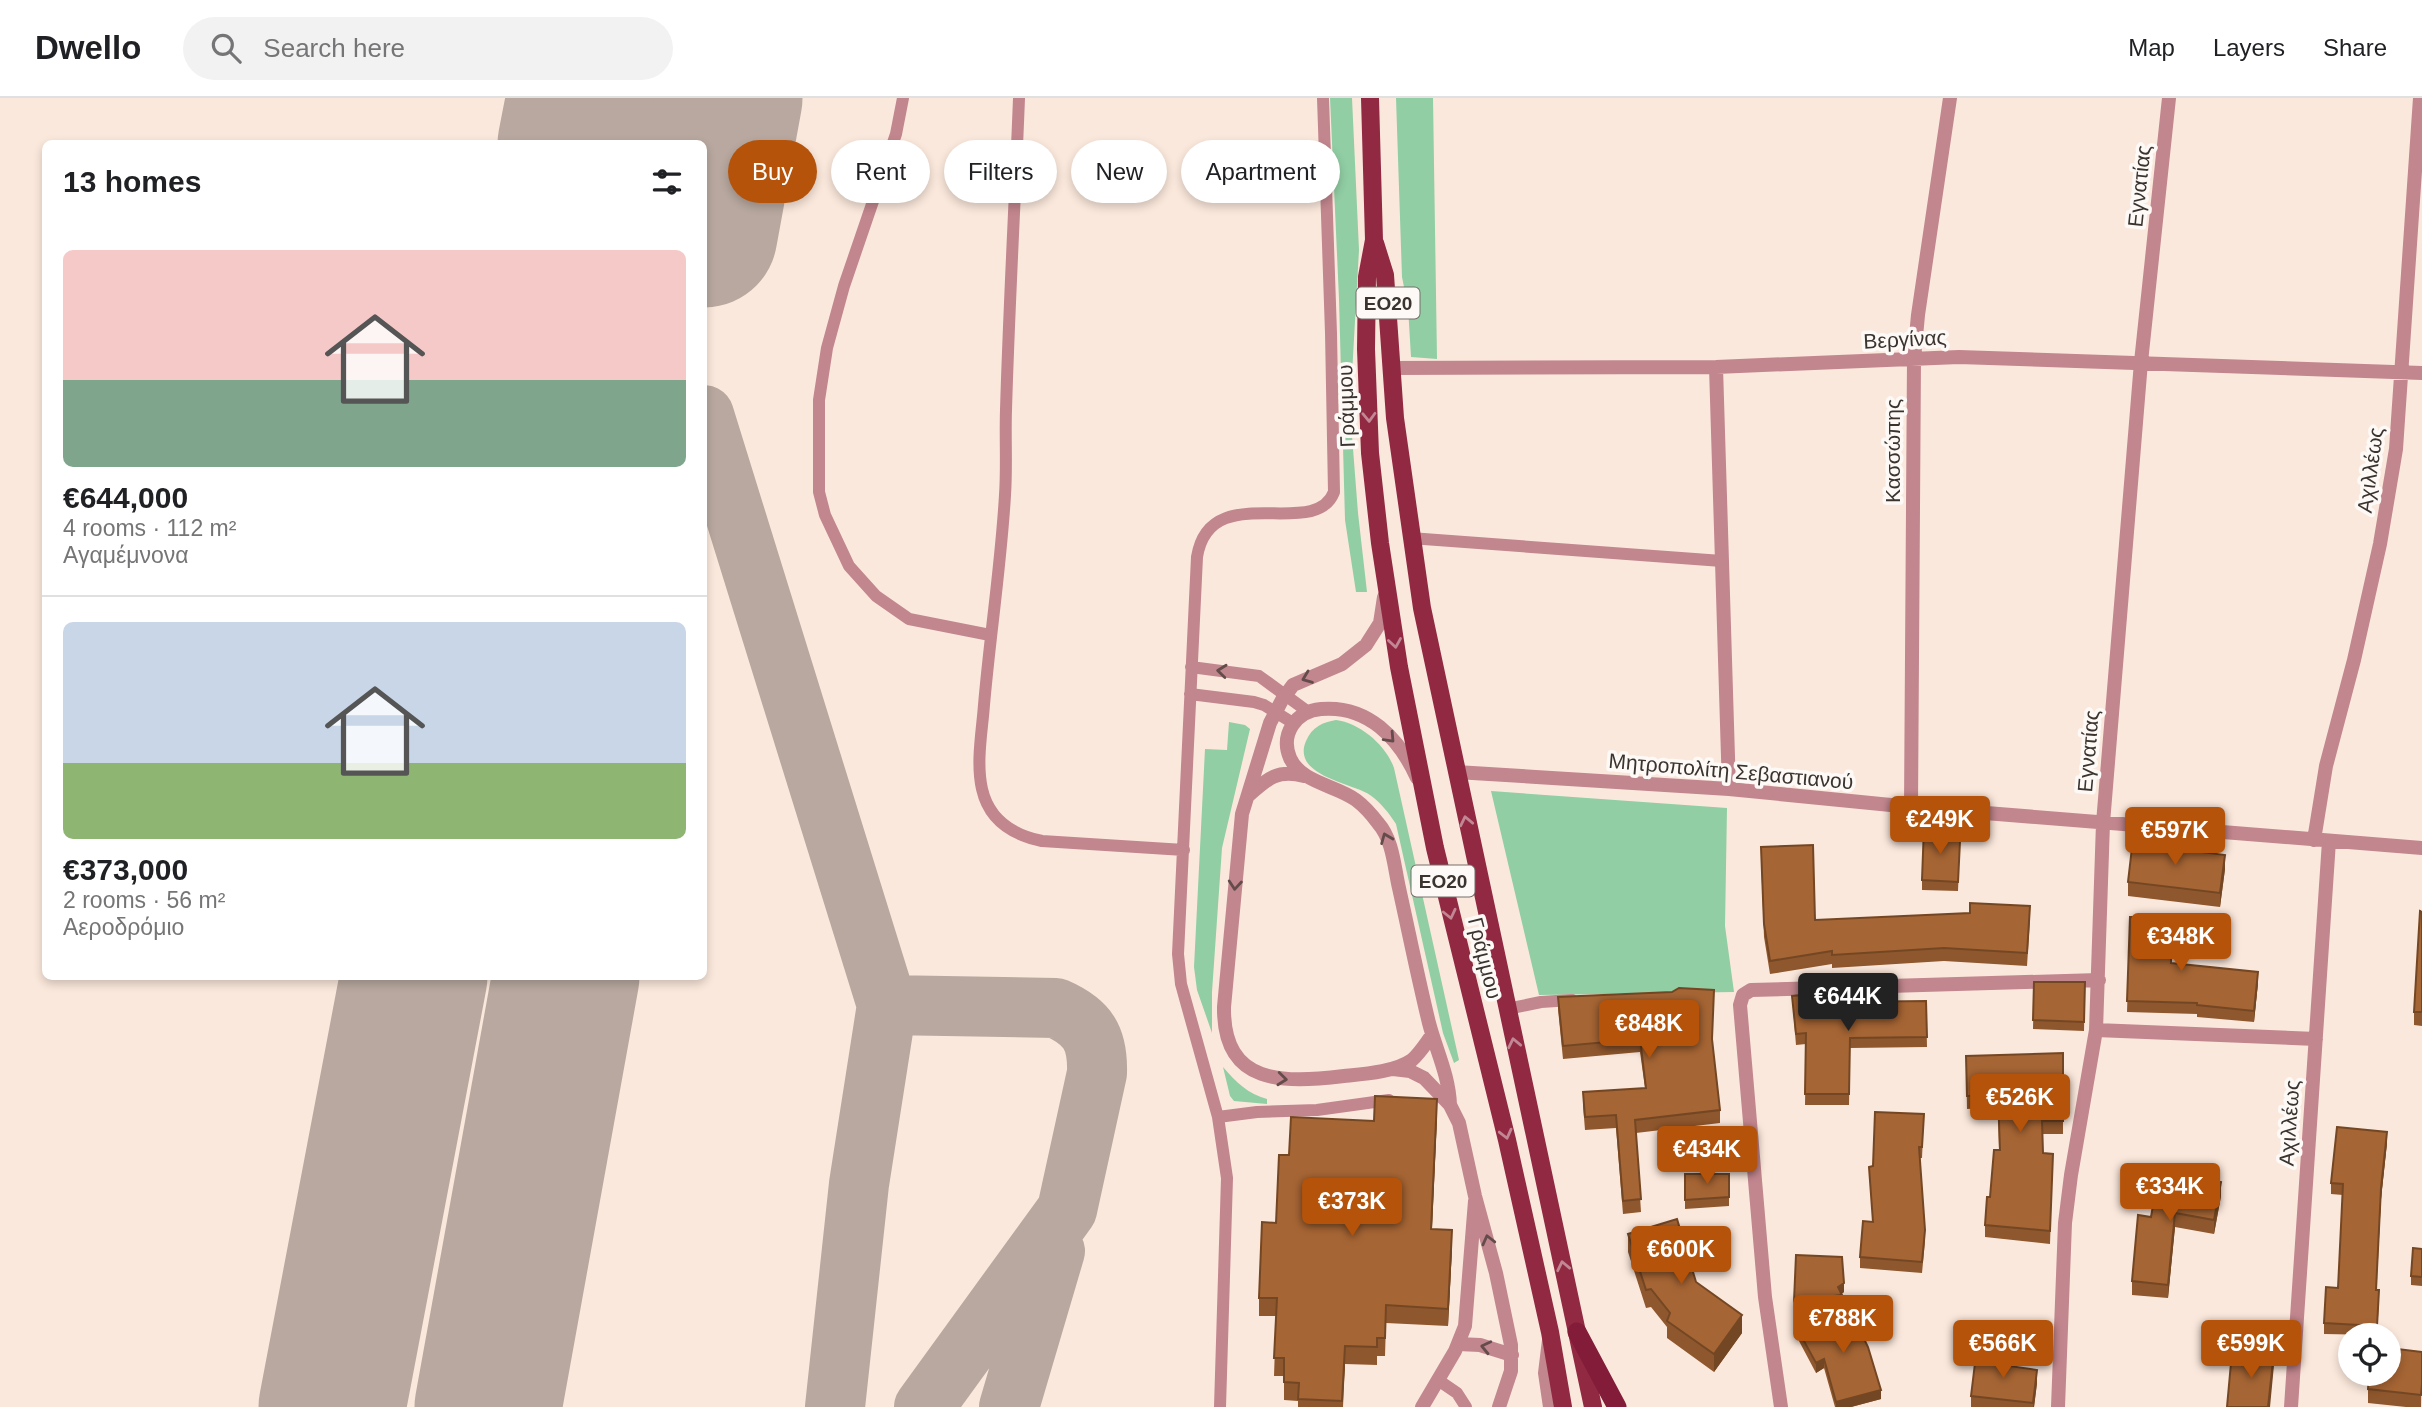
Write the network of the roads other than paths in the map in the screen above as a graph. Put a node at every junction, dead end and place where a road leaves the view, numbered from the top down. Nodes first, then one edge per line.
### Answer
1 (904, 98) edge
2 (1019, 98) edge
3 (1323, 98) edge
4 (1370, 98) edge
5 (1950, 98) edge
6 (2169, 98) edge
7 (2421, 104) edge
8 (2417, 212) edge
9 (1374, 240) junction
10 (1914, 358) junction
11 (2141, 362) junction
12 (1716, 367) junction
13 (1391, 368) junction
14 (2401, 372) junction
15 (2422, 373) edge
16 (1410, 538) junction
17 (1722, 561) junction
18 (1385, 576) junction
19 (990, 635) junction
20 (1191, 667) junction
21 (1190, 694) junction
22 (1285, 694) junction
23 (1307, 711) junction
24 (1275, 712) junction
25 (1293, 723) junction
26 (1455, 772) junction
27 (1309, 777) junction
28 (1729, 789) junction
29 (1246, 797) junction
30 (1426, 803) junction
31 (1911, 807) junction
32 (2103, 823) junction
33 (2321, 841) junction
34 (2422, 848) edge
35 (1184, 850) junction
36 (2099, 980) junction
37 (1588, 999) edge
38 (1507, 1009) junction
39 (1431, 1029) junction
40 (2096, 1030) junction
41 (2316, 1039) junction
42 (1388, 1068) junction
43 (1400, 1100) edge
44 (1450, 1105) junction
45 (1219, 1117) junction
46 (1475, 1196) junction
47 (1550, 1332) junction
48 (1577, 1332) junction
49 (1458, 1344) junction
50 (1512, 1355) junction
51 (1438, 1380) junction
52 (1220, 1407) edge
53 (1422, 1407) edge
54 (1466, 1407) edge
55 (1499, 1407) edge
56 (1550, 1407) edge
57 (1563, 1407) edge
58 (1592, 1407) edge
59 (1617, 1407) edge
60 (1781, 1407) edge
61 (2059, 1407) edge
62 (2291, 1407) edge

1 - 19 lane
2 - 19 lane
3 - 20 lane
4 - 9 main road, ΕΟ20
5 - 10 street, Κασσώπης
6 - 11 street, Εγνατίας
7 - 8 street, Αχιλλέως
8 - 14 street, Αχιλλέως
9 - 13 main road, ΕΟ20
9 -> 18 main road, Γράμμου / ΕΟ20
10 - 11 street, Βεργίνας
10 - 12 street, Βεργίνας
10 - 31 street, Κασσώπης
11 - 14 street, Βεργίνας
11 - 32 street, Εγνατίας
12 - 13 street, Βεργίνας
12 - 17 street
13 - 16 main road, ΕΟ20
14 - 15 street, Βεργίνας
14 - 33 street, Αχιλλέως
16 - 17 lane
16 - 26 main road, Γράμμου / ΕΟ20
17 - 28 street
18 -> 22 street
18 -> 30 main road, Γράμμου / ΕΟ20
19 - 35 lane
20 - 21 lane
22 -> 20 lane
21 - 24 lane
21 - 35 lane
22 - 23 lane
22 - 24 street
23 - 25 street
23 -> 30 street
24 - 25 lane
24 - 29 street
25 - 27 street
26 - 28 street, Μητροπολίτη Σεβαστιανού
38 -> 26 main road, Γράμμου / ΕΟ20
27 - 29 street
39 -> 27 street
28 - 31 street, Μητροπολίτη Σεβαστιανού
29 -> 42 street
30 -> 47 main road, Γράμμου / ΕΟ20
31 - 32 street, Μητροπολίτη Σεβαστιανού
32 - 33 street, Μητροπολίτη Σεβαστιανού
32 - 36 street, Εγνατίας
33 - 34 street, Μητροπολίτη Σεβαστιανού
33 - 41 street, Αχιλλέως
35 - 45 lane
36 - 40 street, Εγνατίας
36 - 60 street
37 - 38 lane
48 -> 38 main road, Γράμμου / ΕΟ20
39 - 42 street
39 - 44 street
40 - 41 street
40 - 61 street, Εγνατίας
41 - 62 street, Αχιλλέως
42 - 44 street
43 - 45 lane
44 - 46 street
45 - 52 lane
46 - 49 street
50 -> 46 street
47 - 56 street
47 - 57 main road, Γράμμου / ΕΟ20
48 - 58 main road, Γράμμου / ΕΟ20
48 - 59 highway
50 -> 49 street
49 - 51 street
50 - 55 street
51 - 53 street
51 - 54 lane

